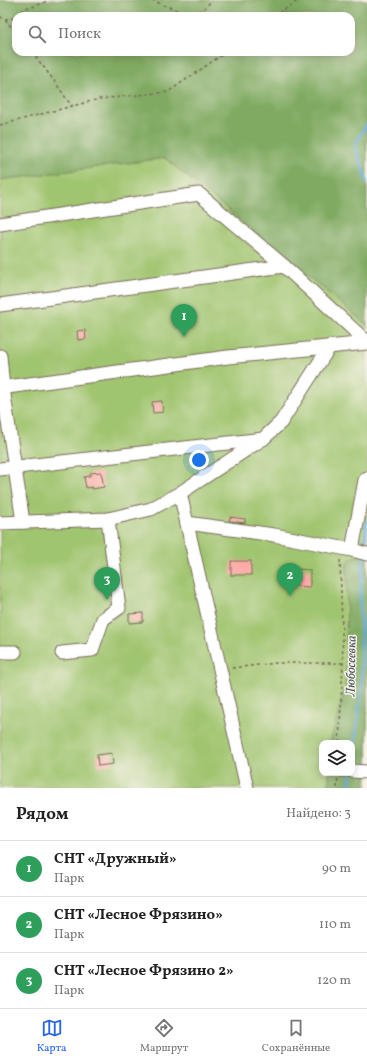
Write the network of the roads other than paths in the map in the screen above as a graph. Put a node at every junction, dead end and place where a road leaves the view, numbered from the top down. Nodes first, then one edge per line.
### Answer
1 (0, 224) edge
2 (284, 266) junction
3 (0, 305) edge
4 (367, 342) edge
5 (330, 346) junction
6 (0, 356) edge
7 (2, 388) edge
8 (263, 439) junction
9 (14, 467) junction
10 (0, 469) edge
11 (367, 478) edge
12 (180, 494) junction
13 (108, 519) junction
14 (23, 522) junction
15 (0, 523) edge
16 (187, 523) junction
17 (346, 549) junction
18 (367, 554) edge
19 (0, 652) edge
20 (15, 652) dead end
21 (62, 653) dead end
22 (247, 788) edge

1 - 2 lane
2 - 3 lane
2 - 4 lane
4 - 5 lane
5 - 7 lane
5 - 8 lane
6 - 7 lane
7 - 9 lane
8 - 9 lane
8 - 12 lane
9 - 10 lane
9 - 14 lane
11 - 17 lane
12 - 13 lane
12 - 16 lane
13 - 14 lane
13 - 21 lane
14 - 15 lane
16 - 17 lane
16 - 22 lane
17 - 18 lane
19 - 20 lane

